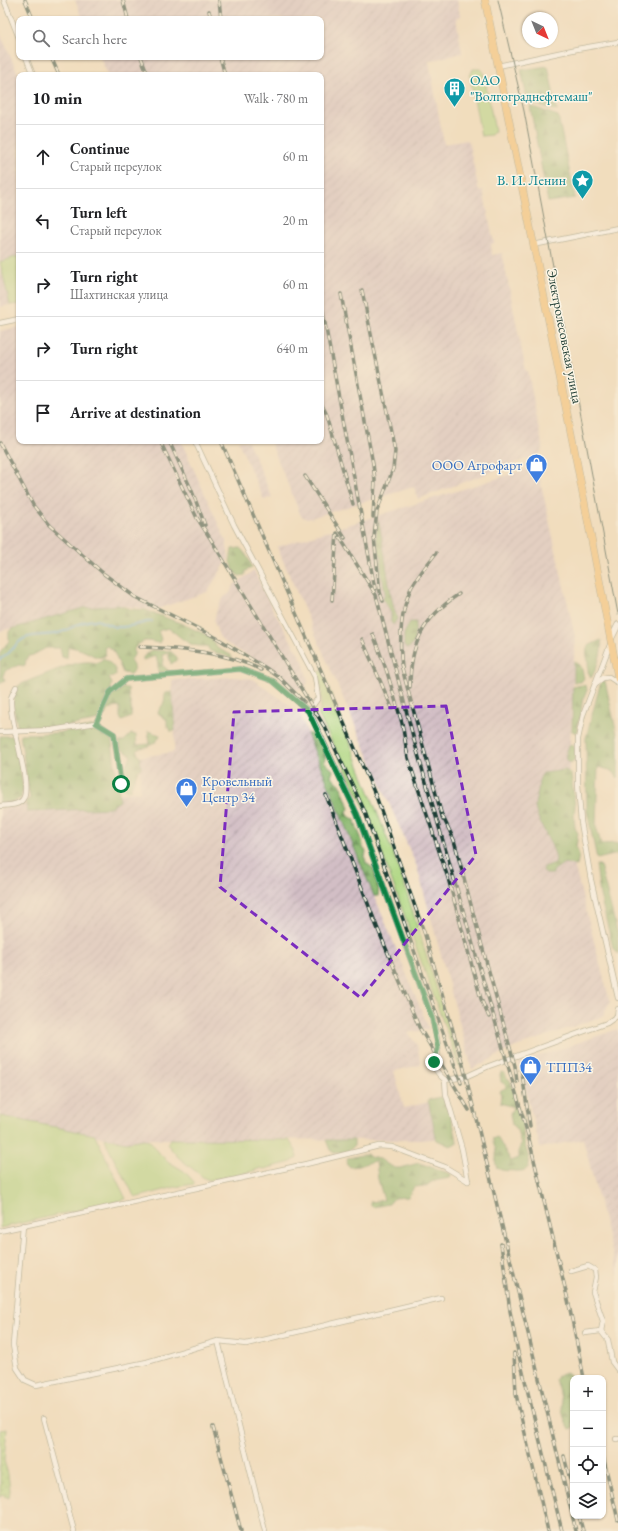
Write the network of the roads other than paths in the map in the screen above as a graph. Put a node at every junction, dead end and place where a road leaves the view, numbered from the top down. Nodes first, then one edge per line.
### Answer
1 (485, 0) edge
2 (5, 2) edge
3 (0, 6) edge
4 (16, 30) edge
5 (618, 42) edge
6 (27, 60) edge
7 (498, 66) junction
8 (32, 72) edge
9 (618, 228) edge
10 (533, 245) junction
11 (16, 320) edge
12 (0, 323) edge
13 (196, 444) edge
14 (618, 625) edge
15 (612, 639) junction
16 (618, 678) edge
17 (618, 683) edge
18 (595, 684) junction
19 (16, 687) dead end
20 (308, 711) junction
21 (96, 723) junction
22 (16, 731) junction
23 (0, 732) edge
24 (121, 784) dead end
25 (0, 806) edge
26 (618, 998) edge
27 (618, 1009) edge
28 (445, 1080) junction
29 (23, 1225) junction
30 (0, 1230) edge
31 (570, 1270) dead end
32 (441, 1298) dead end
33 (601, 1331) junction
34 (585, 1333) dead end
35 (218, 1341) junction
36 (618, 1370) edge
37 (44, 1418) dead end
38 (74, 1531) edge
39 (265, 1531) edge

1 - 7 main road, Электролесовская улица
2 - 3 street
2 - 4 street
5 - 7 street
6 - 8 street
7 - 10 main road, Электролесовская улица
9 - 10 street
10 - 15 main road, Электролесовская улица
11 - 12 street
13 - 20 street
14 - 15 street
15 - 16 main road, Электролесовская улица
15 - 18 street
17 - 18 street
18 - 26 street
19 - 22 street
20 - 21 street
20 - 28 street
21 - 22 street
21 - 24 street
22 - 23 street
22 - 25 street
27 - 28 street
28 - 29 street
29 - 30 street
29 - 35 street
31 - 33 street
32 - 35 street
33 - 34 street
33 - 36 street
35 - 39 street
37 - 38 street

